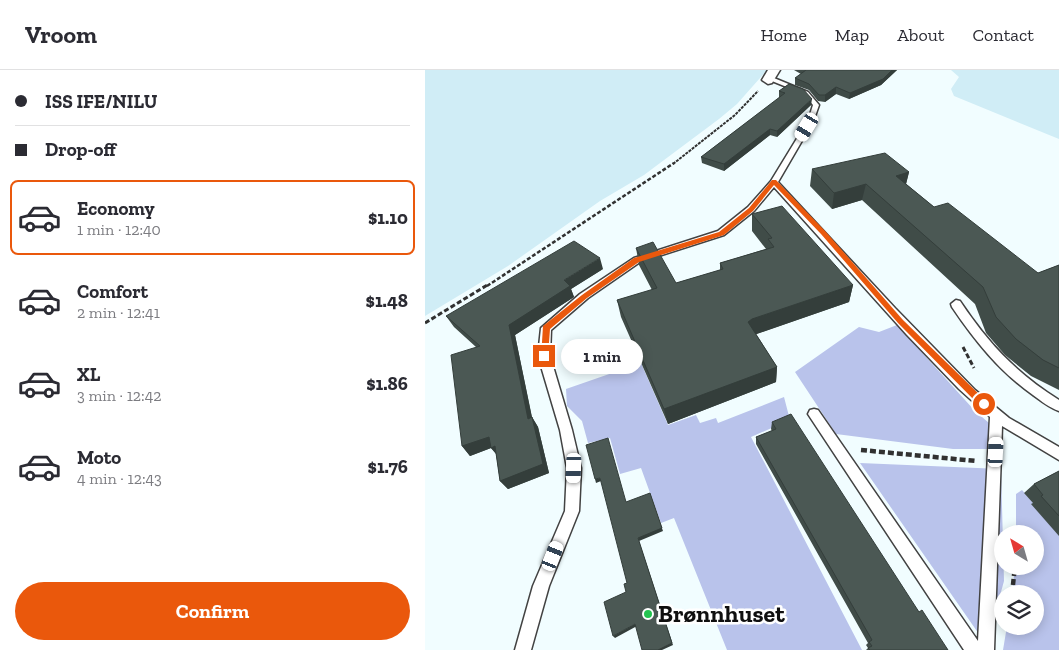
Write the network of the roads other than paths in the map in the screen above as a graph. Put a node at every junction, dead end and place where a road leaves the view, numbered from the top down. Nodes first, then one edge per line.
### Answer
1 (771, 76) edge
2 (774, 182) junction
3 (956, 304) dead end
4 (1059, 406) edge
5 (814, 414) dead end
6 (996, 415) junction
7 (1059, 454) edge
8 (523, 650) edge
9 (974, 650) edge
10 (986, 650) edge

1 - 2 lane
2 - 6 lane
2 - 8 lane
3 - 4 lane
5 - 9 lane
6 - 7 lane
6 - 10 lane

